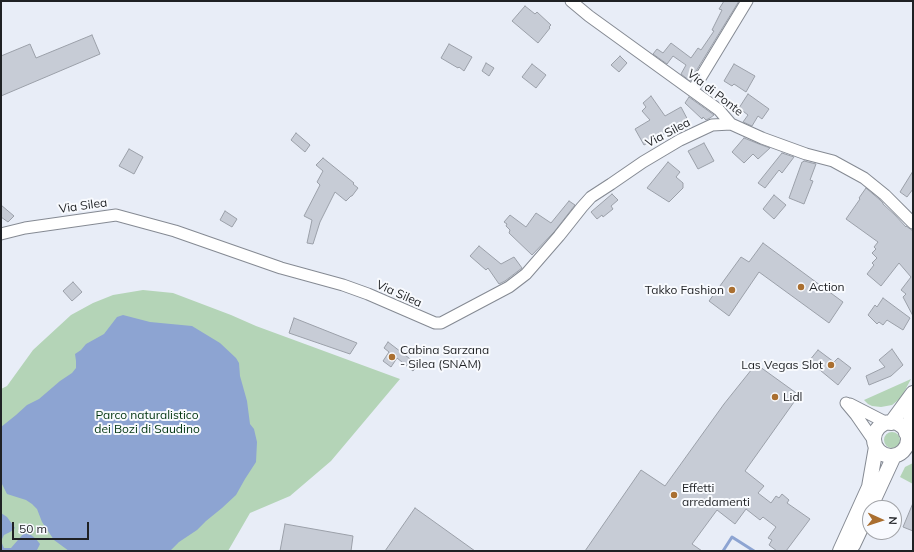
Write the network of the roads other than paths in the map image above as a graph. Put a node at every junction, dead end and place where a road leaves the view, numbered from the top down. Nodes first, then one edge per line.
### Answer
1 (571, 1) edge
2 (747, 1) edge
3 (692, 90) junction
4 (730, 124) junction
5 (913, 223) edge
6 (1, 234) edge
7 (913, 393) edge
8 (913, 412) edge
9 (889, 423) junction
10 (906, 433) junction
11 (875, 444) junction
12 (894, 456) junction
13 (874, 500) edge
14 (862, 526) edge
15 (840, 551) edge
16 (851, 551) edge

1 - 3 street, Via di Ponte
2 - 3 street
3 - 4 street, Via di Ponte
4 - 5 street, Via di Ponte
4 - 6 street, Via Silea
7 - 9 main road
8 - 10 main road
9 - 10 main road
9 - 11 main road
9 - 11 street
10 - 12 main road
11 - 12 main road
11 - 15 main road
12 - 13 main road
14 - 16 main road

